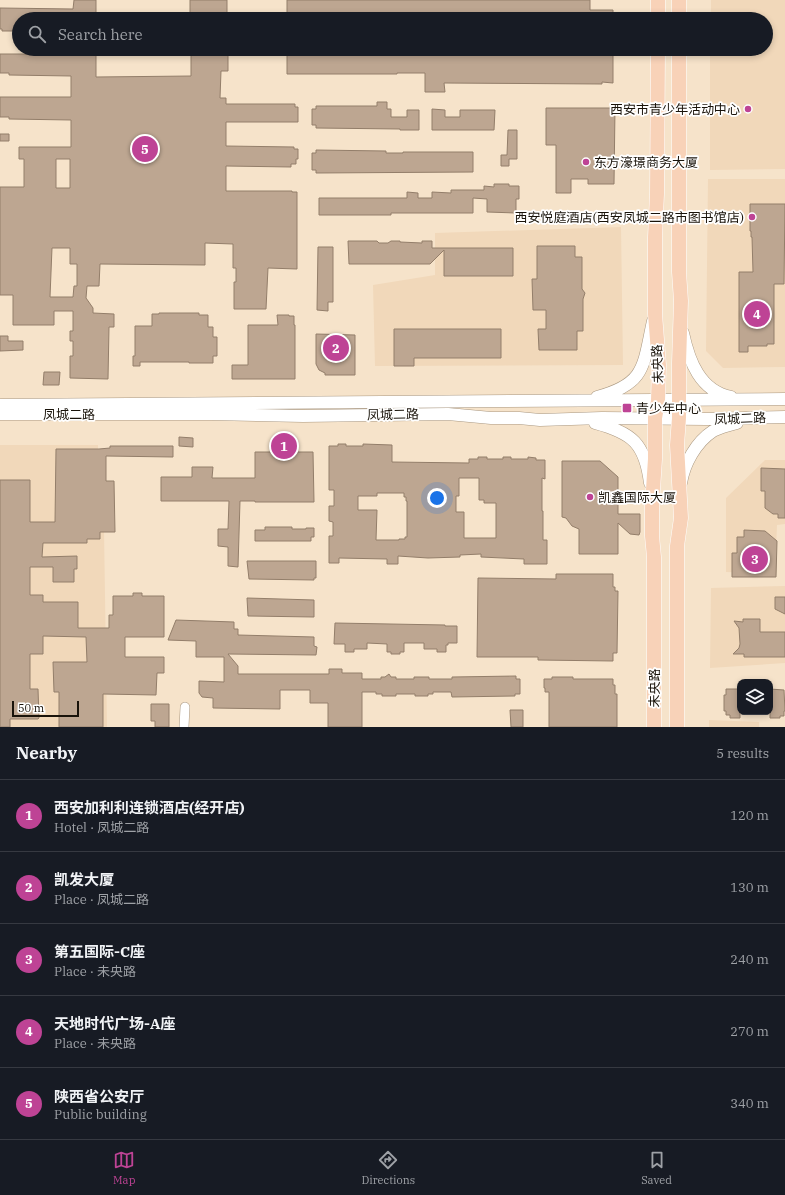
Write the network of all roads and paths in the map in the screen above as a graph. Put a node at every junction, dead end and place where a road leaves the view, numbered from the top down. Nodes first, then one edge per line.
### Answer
1 (658, 0) edge
2 (679, 0) edge
3 (658, 12) edge
4 (679, 12) edge
5 (658, 56) edge
6 (679, 56) edge
7 (655, 314) junction
8 (681, 325) junction
9 (748, 399) junction
10 (785, 399) edge
11 (658, 400) junction
12 (679, 400) junction
13 (567, 402) junction
14 (0, 405) edge
15 (0, 414) edge
16 (785, 417) edge
17 (655, 418) junction
18 (679, 418) junction
19 (768, 418) junction
20 (570, 420) junction
21 (680, 490) junction
22 (652, 505) junction
23 (185, 707) dead end
24 (184, 727) edge
25 (654, 727) edge
26 (678, 727) edge

1 - 3 main road
2 - 4 main road
5 - 7 main road, 未央路
6 - 8 main road, 未央路
7 - 11 main road, 未央路
7 - 13 main road
8 - 9 main road
8 - 12 main road, 未央路
9 - 10 main road, 凤城二路
9 - 12 main road, 凤城二路
11 - 12 main road, 凤城二路
11 - 13 main road, 凤城二路
11 - 17 main road, 未央路
12 - 18 main road, 未央路
13 - 14 main road, 凤城二路
15 - 20 main road, 凤城二路
16 - 19 main road, 凤城二路
17 - 18 main road, 凤城二路
17 - 20 main road, 凤城二路
17 - 22 main road, 未央路
18 - 19 main road, 凤城二路
18 - 21 main road, 未央路
19 - 21 main road
20 - 22 main road
21 - 26 main road, 未央路
22 - 25 main road, 未央路
23 - 24 street

